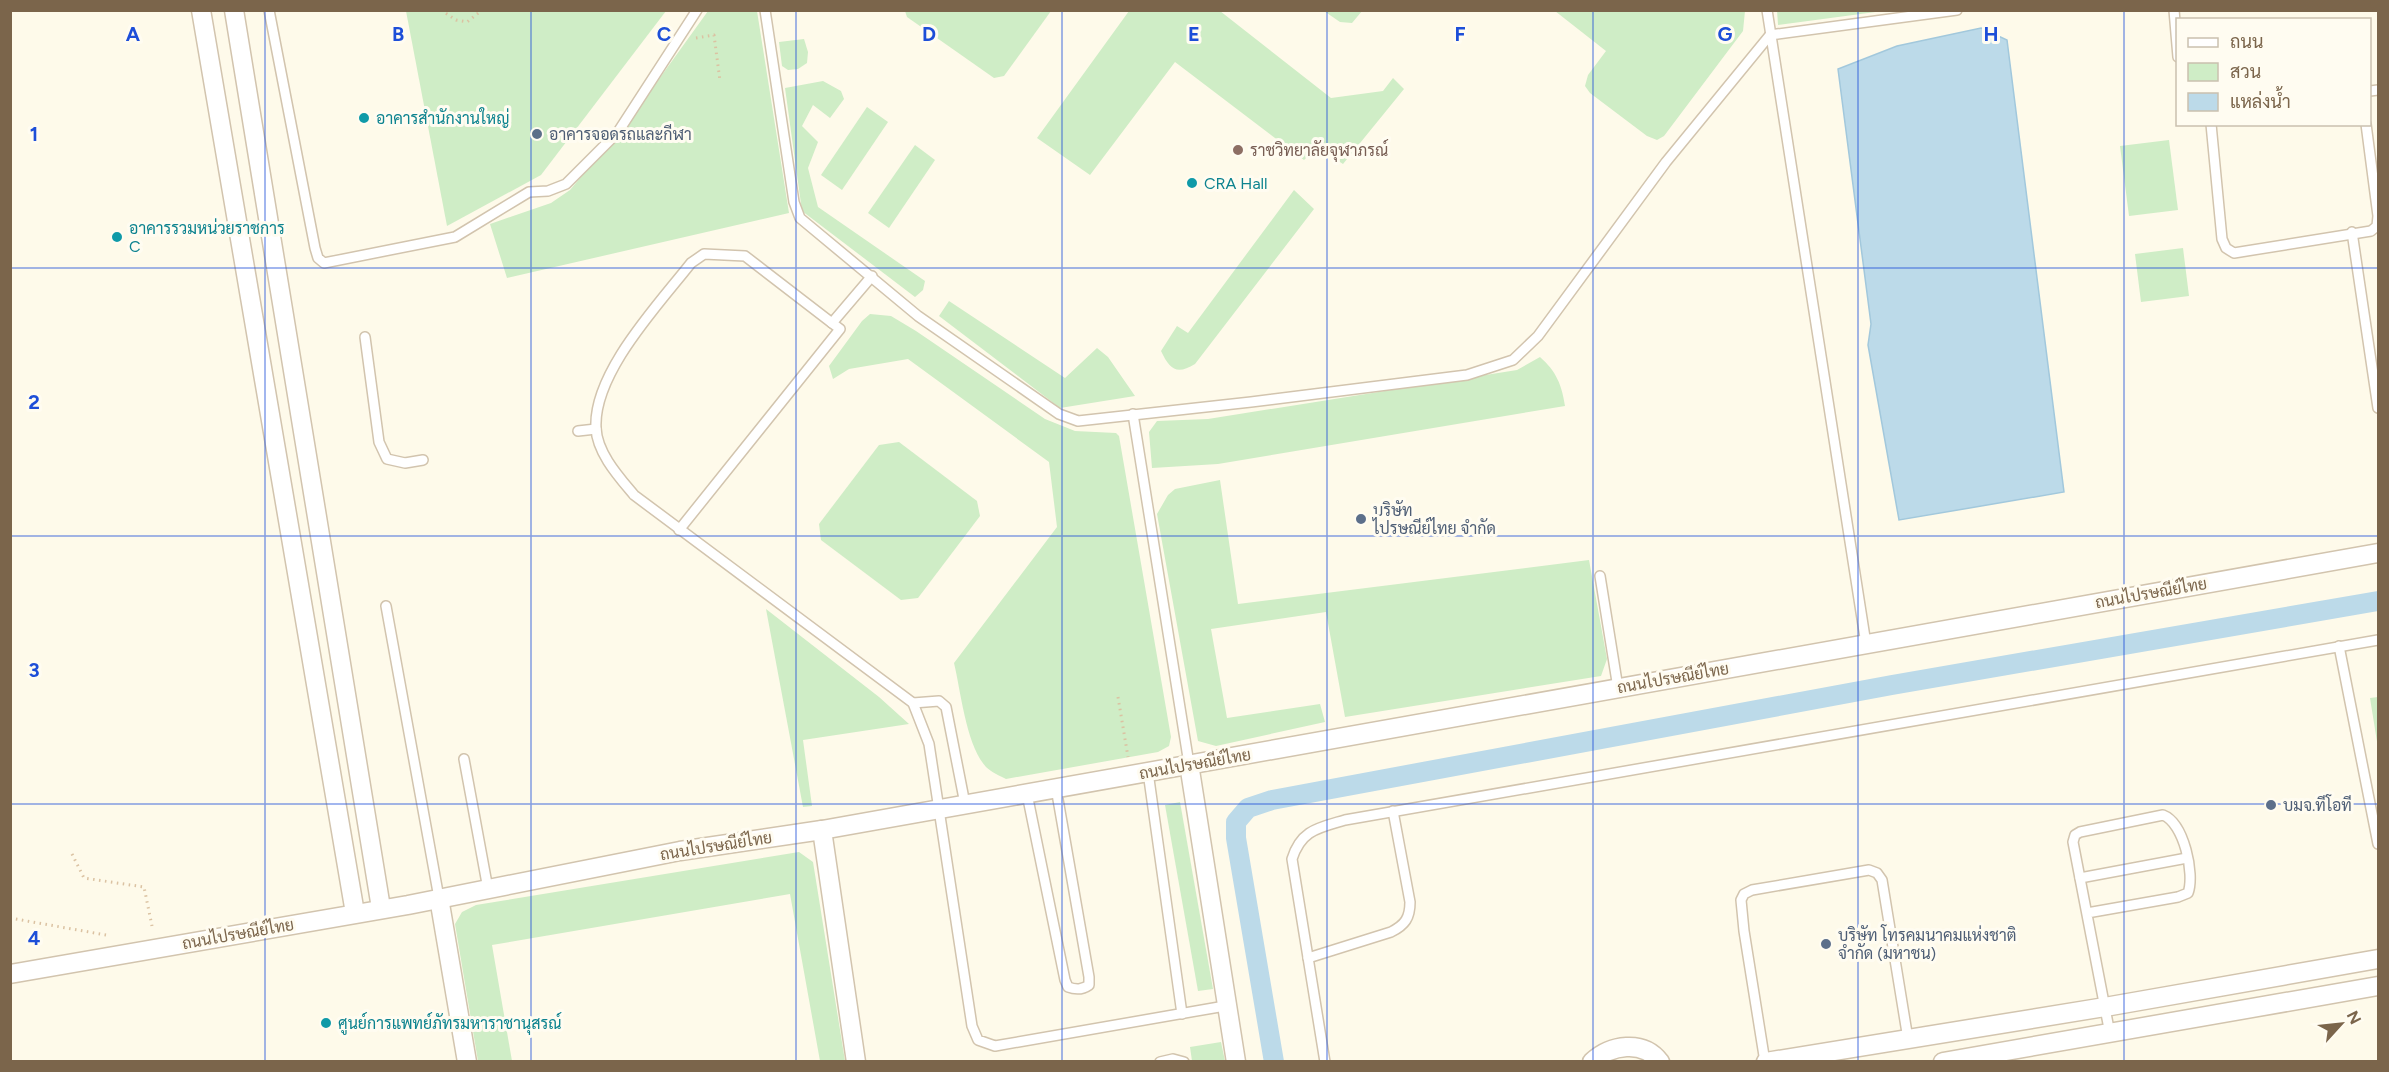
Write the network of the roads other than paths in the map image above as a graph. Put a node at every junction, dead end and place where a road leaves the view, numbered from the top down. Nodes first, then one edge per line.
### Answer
1 (201, 10) edge
2 (234, 10) edge
3 (269, 10) edge
4 (697, 10) edge
5 (765, 10) edge
6 (1767, 10) edge
7 (1957, 10) edge
8 (2174, 10) edge
9 (2176, 34) edge
10 (1770, 35) junction
11 (2211, 126) edge
12 (2366, 126) edge
13 (2352, 232) junction
14 (872, 276) junction
15 (832, 323) junction
16 (365, 338) dead end
17 (2379, 408) edge
18 (1133, 414) junction
19 (596, 429) junction
20 (578, 432) dead end
21 (423, 460) dead end
22 (679, 530) junction
23 (2379, 553) edge
24 (1600, 576) dead end
25 (386, 606) dead end
26 (2379, 640) edge
27 (1866, 644) junction
28 (2339, 646) junction
29 (1618, 688) junction
30 (913, 703) junction
31 (464, 759) dead end
32 (1189, 764) junction
33 (1139, 774) junction
34 (1056, 788) junction
35 (1027, 794) junction
36 (966, 804) junction
37 (939, 809) junction
38 (1393, 811) junction
39 (822, 830) junction
40 (370, 842) junction
41 (2379, 844) edge
42 (344, 849) junction
43 (2187, 858) junction
44 (2080, 878) junction
45 (488, 889) junction
46 (439, 898) junction
47 (381, 909) junction
48 (355, 913) junction
49 (2087, 913) junction
50 (1308, 958) junction
51 (2379, 959) edge
52 (10, 974) edge
53 (2379, 986) edge
54 (1225, 1006) junction
55 (2105, 1007) junction
56 (1182, 1014) junction
57 (2110, 1034) junction
58 (1908, 1038) junction
59 (467, 1062) edge
60 (856, 1062) edge
61 (1160, 1062) edge
62 (1184, 1062) edge
63 (1236, 1062) edge
64 (1324, 1062) edge
65 (1592, 1062) edge
66 (1660, 1062) edge
67 (1766, 1062) edge
68 (1943, 1062) edge

1 - 42 street
2 - 40 street
3 - 4 lane
5 - 14 lane
6 - 10 lane
7 - 10 lane
8 - 9 lane
10 - 18 lane
10 - 27 lane
11 - 13 lane
12 - 13 lane
13 - 17 lane
14 - 15 lane
14 - 18 lane
15 - 19 lane
15 - 22 lane
16 - 21 lane
18 - 32 lane
19 - 20 lane
19 - 22 lane
22 - 30 lane
23 - 27 street, ถนนไปรษณีย์ไทย
24 - 29 lane
25 - 46 lane
26 - 28 lane
27 - 29 street, ถนนไปรษณีย์ไทย
28 - 38 lane
28 - 41 lane
29 - 32 street, ถนนไปรษณีย์ไทย
30 - 36 lane
30 - 37 lane
31 - 45 lane
32 - 33 street, ถนนไปรษณีย์ไทย
32 - 54 street
33 - 34 street, ถนนไปรษณีย์ไทย
33 - 56 lane
34 - 35 street, ถนนไปรษณีย์ไทย
34 - 35 lane
35 - 36 street, ถนนไปรษณีย์ไทย
36 - 37 street, ถนนไปรษณีย์ไทย
37 - 39 street, ถนนไปรษณีย์ไทย
37 - 56 lane
38 - 50 lane
38 - 50 lane
39 - 45 street, ถนนไปรษณีย์ไทย
39 - 60 street
40 - 42 street
40 - 47 street
42 - 48 street
43 - 44 lane
43 - 44 lane
43 - 49 lane
44 - 49 lane
45 - 46 street, ถนนไปรษณีย์ไทย
46 - 47 street, ถนนไปรษณีย์ไทย
46 - 59 street
47 - 48 street, ถนนไปรษณีย์ไทย
48 - 52 street, ถนนไปรษณีย์ไทย
49 - 55 lane
50 - 64 lane
51 - 55 street
53 - 57 street
54 - 56 lane
54 - 63 street
55 - 57 lane
55 - 58 street
57 - 68 street
58 - 67 street
58 - 67 lane
61 - 62 lane
65 - 66 street

